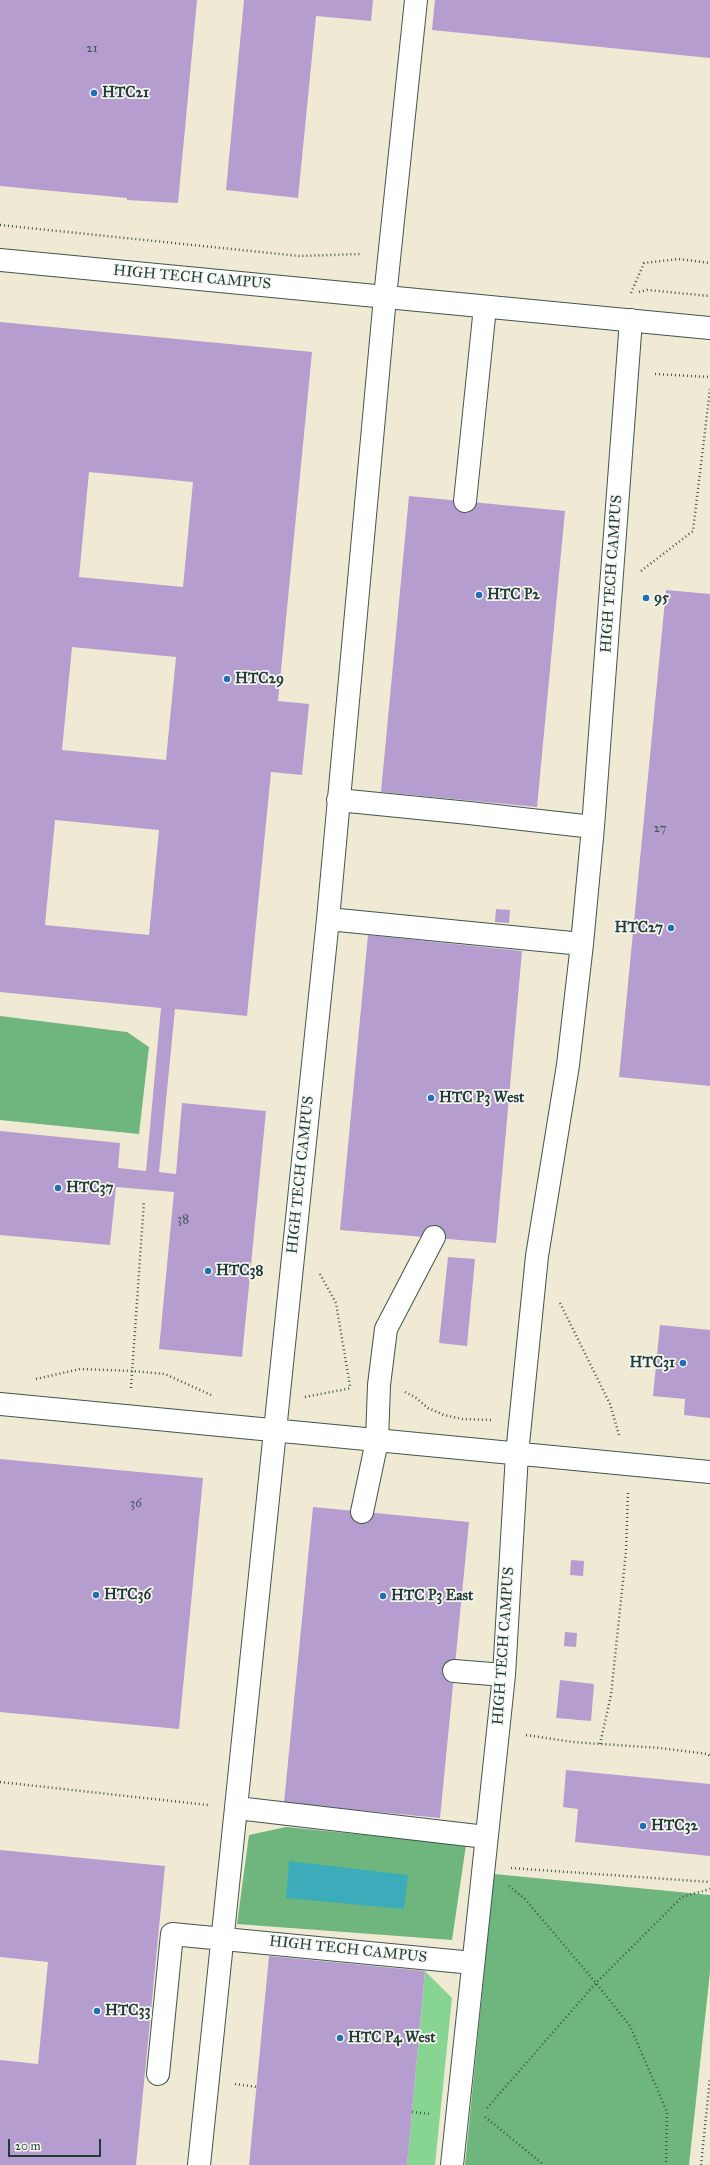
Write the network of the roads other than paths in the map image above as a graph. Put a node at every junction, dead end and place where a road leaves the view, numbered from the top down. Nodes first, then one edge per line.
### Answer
1 (416, 0) edge
2 (0, 260) edge
3 (385, 297) junction
4 (485, 307) junction
5 (631, 320) junction
6 (710, 328) edge
7 (465, 501) dead end
8 (338, 800) junction
9 (594, 827) junction
10 (328, 919) junction
11 (582, 944) junction
12 (434, 1237) dead end
13 (0, 1404) edge
14 (275, 1430) junction
15 (377, 1440) junction
16 (517, 1454) junction
17 (710, 1472) edge
18 (362, 1512) dead end
19 (454, 1670) dead end
20 (504, 1675) junction
21 (237, 1808) junction
22 (486, 1837) junction
23 (224, 1938) junction
24 (473, 1962) junction
25 (158, 2074) dead end
26 (199, 2165) edge
27 (452, 2165) edge

1 - 3 street, HIGH TECH CAMPUS
2 - 3 street, HIGH TECH CAMPUS
3 - 4 street, HIGH TECH CAMPUS
3 - 8 street, HIGH TECH CAMPUS
4 - 5 street, HIGH TECH CAMPUS
4 - 7 street
5 - 6 street, HIGH TECH CAMPUS
5 - 9 street, HIGH TECH CAMPUS
8 - 9 street
8 - 10 street, HIGH TECH CAMPUS
9 - 11 street, HIGH TECH CAMPUS
10 - 11 street
10 - 14 street, HIGH TECH CAMPUS
11 - 16 street, HIGH TECH CAMPUS
12 - 15 street
13 - 14 street
14 - 15 street
14 - 21 street, HIGH TECH CAMPUS
15 - 16 street
15 - 18 street
16 - 17 street
16 - 20 street, HIGH TECH CAMPUS
19 - 20 street
20 - 22 street, HIGH TECH CAMPUS
21 - 22 street
21 - 23 street, HIGH TECH CAMPUS
22 - 24 street, HIGH TECH CAMPUS
23 - 24 street, HIGH TECH CAMPUS
23 - 25 street
23 - 26 street, HIGH TECH CAMPUS
24 - 27 street, HIGH TECH CAMPUS

